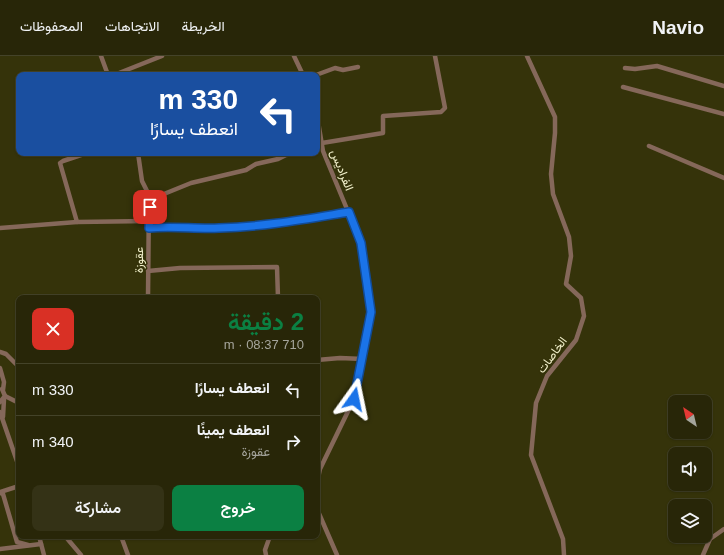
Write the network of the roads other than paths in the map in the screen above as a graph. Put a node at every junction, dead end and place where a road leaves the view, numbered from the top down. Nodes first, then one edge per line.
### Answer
1 (101, 56) edge
2 (162, 56) edge
3 (294, 56) edge
4 (435, 56) edge
5 (527, 56) edge
6 (358, 67) dead end
7 (625, 68) dead end
8 (107, 72) edge
9 (122, 72) edge
10 (302, 72) edge
11 (320, 74) edge
12 (724, 86) edge
13 (623, 87) dead end
14 (724, 114) edge
15 (320, 132) edge
16 (322, 143) junction
17 (648, 146) dead end
18 (323, 151) junction
19 (320, 152) edge
20 (78, 156) edge
21 (138, 156) edge
22 (283, 156) edge
23 (724, 178) edge
24 (149, 195) junction
25 (349, 212) junction
26 (77, 222) junction
27 (149, 222) junction
28 (0, 228) edge
29 (149, 228) junction
30 (148, 271) junction
31 (148, 295) edge
32 (278, 295) edge
33 (0, 352) edge
34 (363, 359) junction
35 (320, 360) edge
36 (16, 363) edge
37 (0, 368) edge
38 (1, 389) edge
39 (3, 399) edge
40 (16, 402) edge
41 (0, 412) edge
42 (3, 417) junction
43 (16, 458) edge
44 (320, 469) edge
45 (16, 487) edge
46 (0, 492) edge
47 (320, 516) edge
48 (724, 529) edge
49 (40, 539) edge
50 (68, 539) edge
51 (122, 539) edge
52 (269, 539) edge
53 (41, 544) junction
54 (28, 545) junction
55 (0, 549) edge
56 (44, 555) edge
57 (81, 555) edge
58 (128, 555) edge
59 (266, 555) edge
60 (337, 555) edge
61 (564, 555) edge
62 (703, 555) edge

1 - 8 street
2 - 9 street
3 - 10 street
4 - 16 street
5 - 61 street, الخاصات
6 - 11 street
7 - 12 street
13 - 14 street
15 - 16 street, الفراديس
16 - 18 street, الفراديس
17 - 23 street
18 - 19 street
18 - 25 street, الفراديس
20 - 26 street
21 - 24 street, عقوزة
22 - 24 street
24 - 27 street, عقوزة
25 - 29 street
25 - 34 street, الفراديس
26 - 27 street
26 - 28 street
27 - 29 street, عقوزة
29 - 30 street, عقوزة
30 - 31 street, عقوزة
30 - 32 street
33 - 36 street
34 - 35 street
34 - 44 street, الفراديس
37 - 38 street
38 - 39 street
39 - 40 street
39 - 42 street
41 - 42 street
42 - 43 street
45 - 46 street
46 - 54 street
47 - 60 street
48 - 62 street
49 - 53 street
50 - 57 street
51 - 58 street
52 - 59 street
53 - 54 street
53 - 56 street
54 - 55 street

